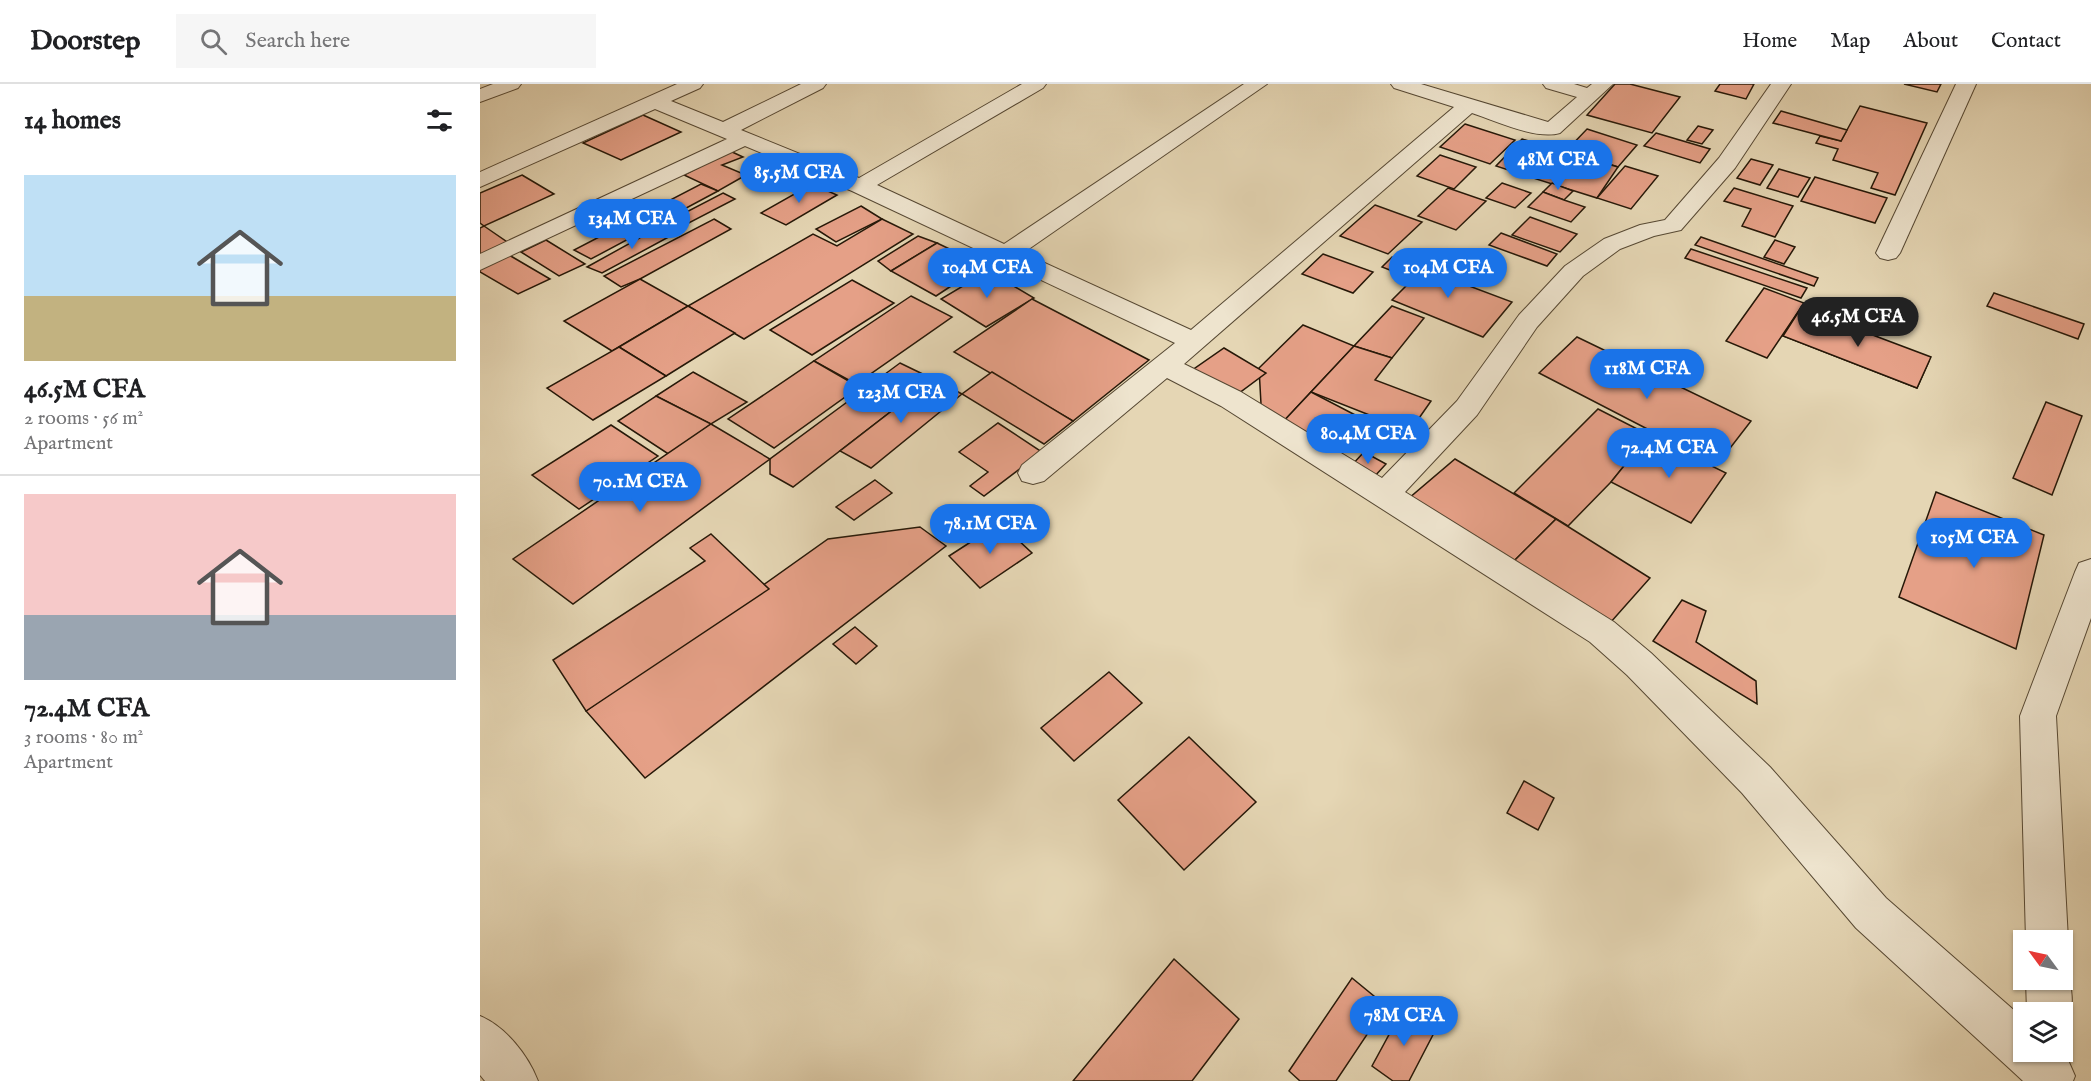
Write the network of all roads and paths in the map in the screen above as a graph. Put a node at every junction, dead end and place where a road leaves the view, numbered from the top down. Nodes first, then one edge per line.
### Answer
1 (511, 84) edge
2 (693, 84) edge
3 (816, 84) edge
4 (1036, 84) edge
5 (1257, 84) edge
6 (1401, 84) edge
7 (1552, 84) edge
8 (1781, 84) edge
9 (1966, 84) edge
10 (1597, 90) edge
11 (480, 96) edge
12 (656, 102) junction
13 (1469, 105) junction
14 (734, 134) junction
15 (480, 180) edge
16 (860, 186) junction
17 (1006, 253) junction
18 (1888, 253) dead end
19 (480, 263) edge
20 (1192, 341) junction
21 (1165, 366) junction
22 (1033, 473) dead end
23 (1385, 494) junction
24 (2091, 572) edge
25 (2047, 930) edge
26 (2013, 1038) edge
27 (480, 1039) edge
28 (515, 1081) edge

1 - 11 street
2 - 12 street
3 - 14 street
4 - 16 street
5 - 17 street
6 - 13 street
7 - 10 street
8 - 23 street
9 - 18 street
10 - 13 street
12 - 14 street
12 - 15 street
13 - 20 street
14 - 16 street
14 - 19 street
16 - 17 street
17 - 20 street
20 - 21 street
21 - 22 street
21 - 23 street
23 - 26 street
24 - 25 street
27 - 28 street

